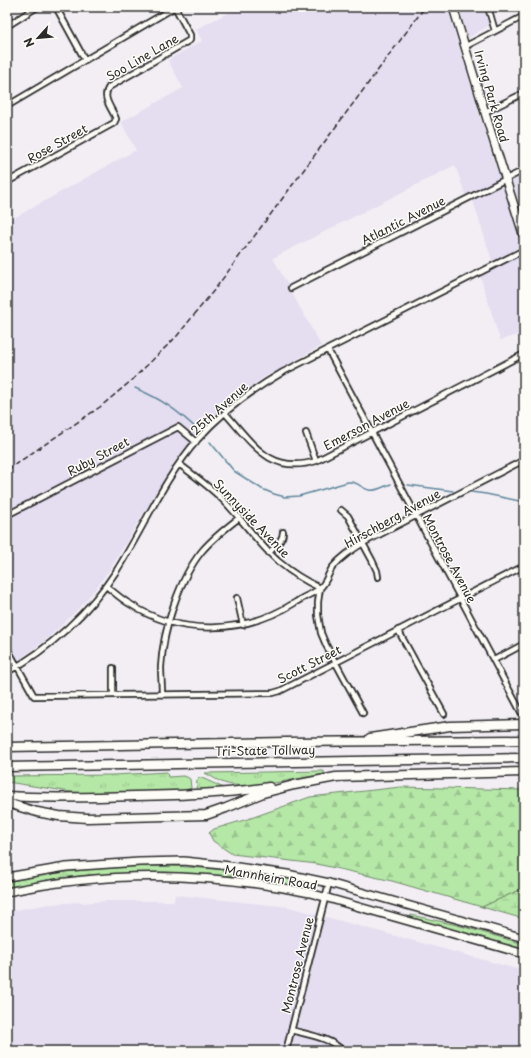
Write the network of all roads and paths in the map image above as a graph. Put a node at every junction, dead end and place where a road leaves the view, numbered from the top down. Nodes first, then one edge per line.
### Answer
1 (37, 7) edge
2 (56, 7) edge
3 (175, 7) edge
4 (453, 7) edge
5 (488, 7) edge
6 (524, 16) edge
7 (7, 26) edge
8 (495, 31) junction
9 (466, 46) junction
10 (85, 60) junction
11 (524, 93) edge
12 (7, 106) edge
13 (485, 112) junction
14 (116, 119) joint
15 (524, 170) edge
16 (505, 180) junction
17 (7, 182) edge
18 (524, 237) edge
19 (524, 250) edge
20 (291, 288) dead end
21 (328, 350) junction
22 (524, 354) edge
23 (225, 413) junction
24 (372, 432) junction
25 (306, 433) dead end
26 (196, 442) junction
27 (524, 460) edge
28 (316, 461) junction
29 (179, 464) junction
30 (341, 510) dead end
31 (7, 515) edge
32 (416, 515) junction
33 (239, 518) junction
34 (283, 532) dead end
35 (363, 543) junction
36 (269, 552) junction
37 (524, 566) edge
38 (378, 577) dead end
39 (106, 586) junction
40 (320, 588) junction
41 (237, 598) dead end
42 (461, 598) junction
43 (170, 622) junction
44 (243, 625) junction
45 (398, 630) junction
46 (524, 644) edge
47 (7, 648) edge
48 (494, 660) junction
49 (335, 662) junction
50 (17, 667) junction
51 (113, 668) dead end
52 (7, 672) edge
53 (113, 694) junction
54 (162, 694) junction
55 (523, 712) edge
56 (363, 713) dead end
57 (444, 714) dead end
58 (524, 724) edge
59 (524, 740) edge
60 (342, 742) junction
61 (7, 747) edge
62 (524, 758) edge
63 (7, 767) edge
64 (524, 772) edge
65 (493, 773) junction
66 (524, 775) edge
67 (327, 778) junction
68 (7, 796) edge
69 (7, 803) edge
70 (7, 877) edge
71 (329, 883) junction
72 (7, 892) edge
73 (325, 897) junction
74 (524, 938) edge
75 (524, 954) edge
76 (291, 1030) junction
77 (286, 1051) edge
78 (343, 1051) edge

1 - 7 street
2 - 10 street
3 - 10 street
3 - 14 street, Soo Line Lane
4 - 9 main road, Irving Park Road
5 - 8 street
6 - 8 street
8 - 9 street
9 - 13 main road, Irving Park Road
10 - 12 street
11 - 13 street
13 - 16 main road, Irving Park Road
14 - 17 street, Rose Street
15 - 16 street, Atlantic Avenue
16 - 18 main road, Irving Park Road
16 - 20 street, Atlantic Avenue
19 - 21 street, 25th Avenue
21 - 23 street, 25th Avenue
21 - 24 street, Montrose Avenue
22 - 24 street, Emerson Avenue
23 - 26 street, 25th Avenue
23 - 28 street, Emerson Avenue
24 - 28 street, Emerson Avenue
24 - 32 street, Montrose Avenue
25 - 28 street
26 - 29 street, 25th Avenue
26 - 31 street, Ruby Street
27 - 32 street, Hirschberg Avenue
29 - 33 street, Sunnyside Avenue
29 - 39 street, 25th Avenue
30 - 35 street
32 - 35 street, Hirschberg Avenue
32 - 42 street, Montrose Avenue
33 - 36 street, Sunnyside Avenue
33 - 43 street
34 - 36 street
35 - 38 street
35 - 40 street, Hirschberg Avenue
36 - 40 street, Sunnyside Avenue
37 - 42 street, Scott Street
39 - 43 street, Hirschberg Avenue
39 - 50 street, 25th Avenue
40 - 44 street, Hirschberg Avenue
40 - 49 street
41 - 44 street
42 - 45 street, Scott Street
42 - 48 street, Montrose Avenue
43 - 44 street, Hirschberg Avenue
43 - 54 street
45 - 49 street, Scott Street
45 - 57 street
46 - 48 street
47 - 50 street
48 - 55 street, Montrose Avenue
49 - 54 street, Scott Street
49 - 56 street
50 - 52 street, 25th Avenue
50 - 53 street, Scott Street
51 - 53 street
53 - 54 street, Scott Street
58 - 60 highway
59 - 60 highway, Tri-State Tollway
60 - 61 highway, Tri-State Tollway
62 - 63 highway, Tri-State Tollway
64 - 65 highway
65 - 66 highway
65 - 67 highway
67 - 68 highway
67 - 69 highway
70 - 71 main road, Mannheim Road
71 - 73 street, Montrose Avenue
71 - 74 main road, Mannheim Road
72 - 73 main road, Mannheim Road
73 - 75 main road, Mannheim Road
73 - 76 street, Montrose Avenue
76 - 77 street, Montrose Avenue
76 - 78 street

